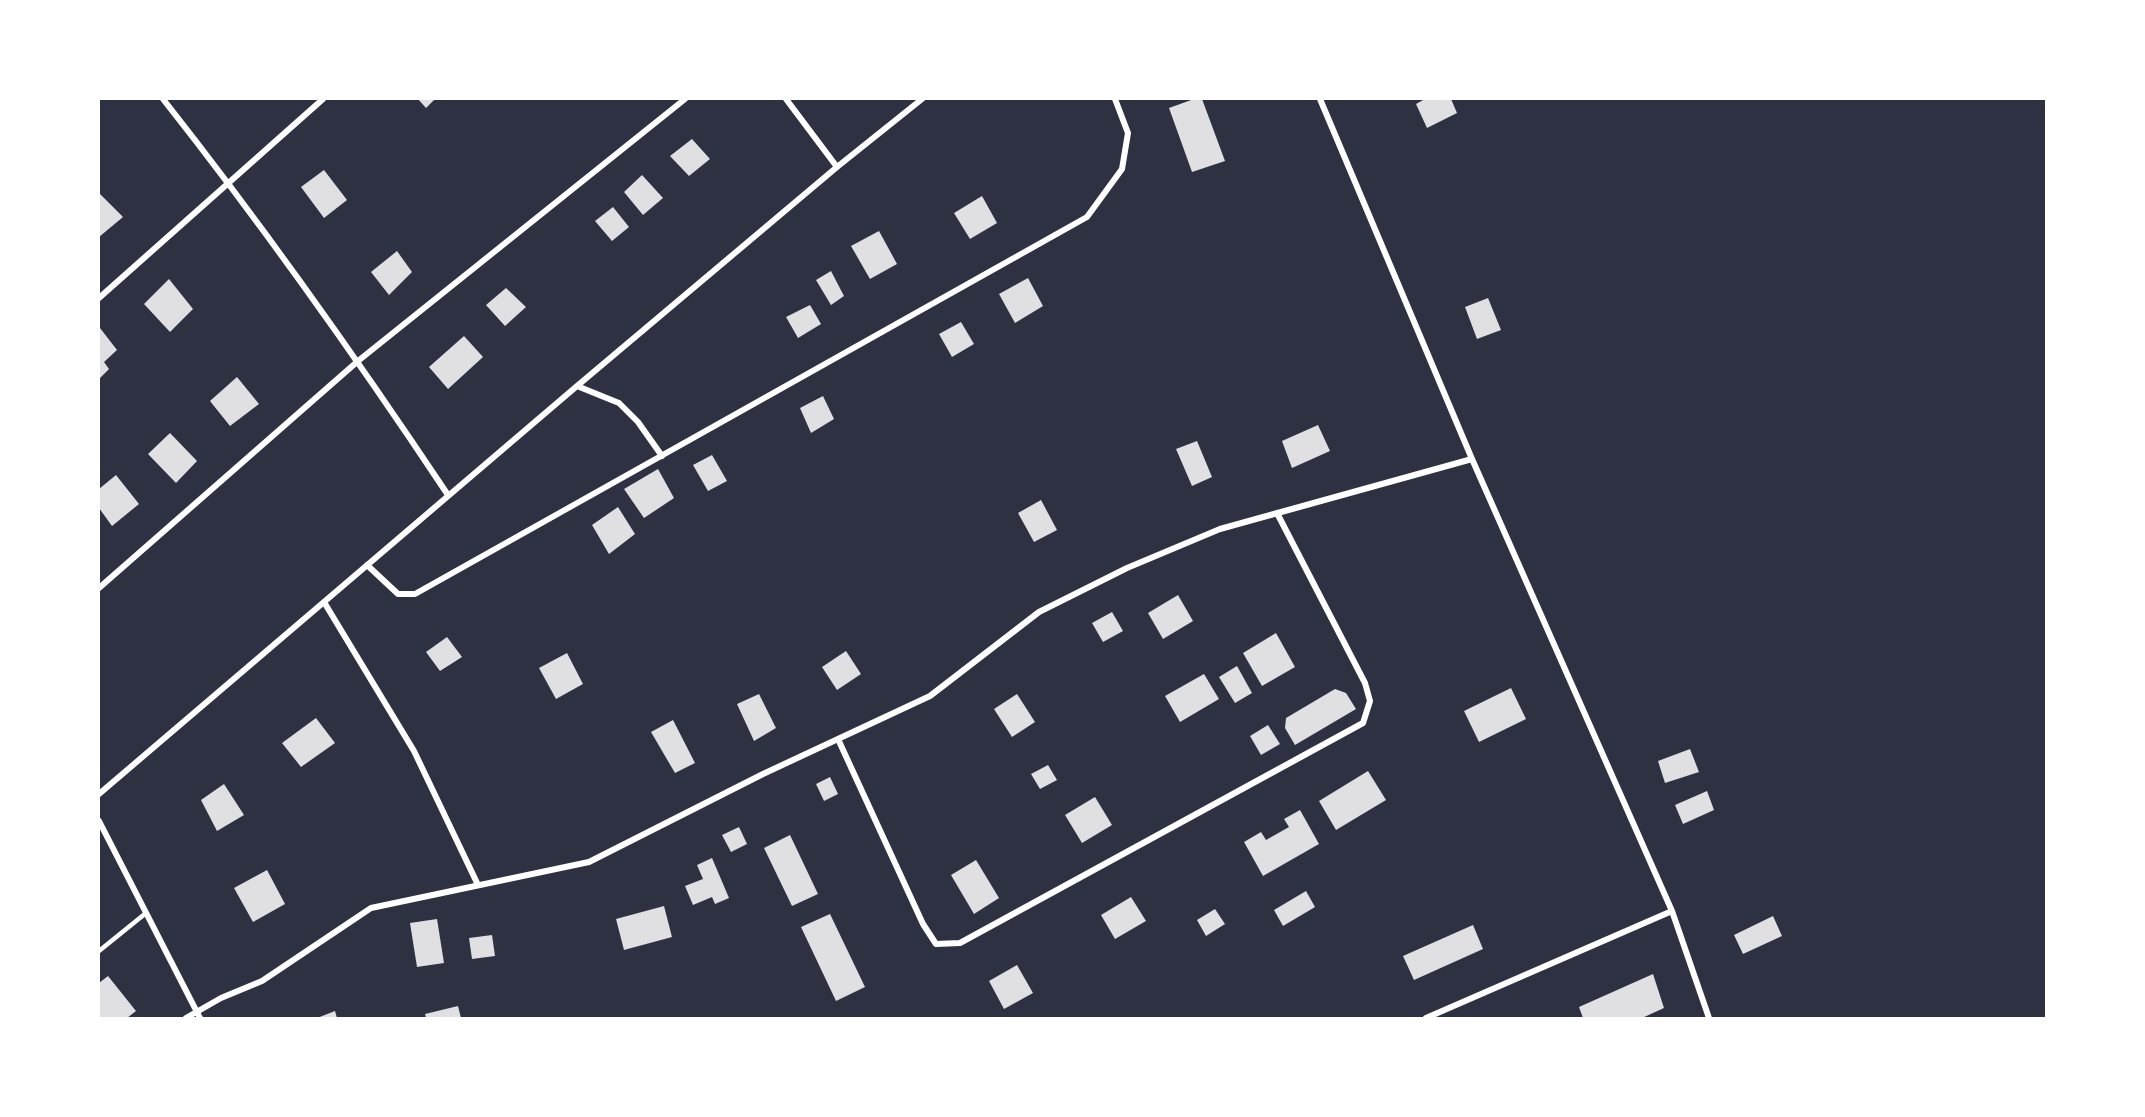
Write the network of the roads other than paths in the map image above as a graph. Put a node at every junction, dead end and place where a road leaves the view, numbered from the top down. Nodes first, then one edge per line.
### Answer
1 (163, 99) edge
2 (323, 99) edge
3 (685, 99) edge
4 (786, 99) edge
5 (922, 99) edge
6 (1115, 99) edge
7 (1320, 99) edge
8 (837, 167) junction
9 (229, 182) junction
10 (99, 298) edge
11 (358, 361) junction
12 (577, 386) junction
13 (662, 456) junction
14 (1472, 459) junction
15 (448, 495) junction
16 (1277, 513) junction
17 (367, 564) junction
18 (99, 588) edge
19 (324, 602) junction
20 (838, 739) junction
21 (99, 794) edge
22 (99, 821) edge
23 (478, 885) junction
24 (1672, 912) junction
25 (146, 913) junction
26 (99, 951) edge
27 (197, 1011) junction
28 (186, 1018) edge
29 (200, 1018) edge
30 (1426, 1018) edge
31 (1709, 1018) edge

1 - 9 street
2 - 9 street
3 - 11 street
4 - 8 street
5 - 8 street
6 - 13 street
7 - 14 street
8 - 12 street
9 - 10 street
9 - 11 street
11 - 15 street
11 - 18 street
12 - 13 street
12 - 15 street
13 - 17 street
14 - 16 street
14 - 24 street
15 - 17 street
16 - 20 street
16 - 20 street
17 - 19 street
19 - 21 street
19 - 23 street
20 - 23 street
22 - 25 street
23 - 27 street
24 - 30 street
24 - 31 street
25 - 26 lane
25 - 27 street
27 - 28 street
27 - 29 street

